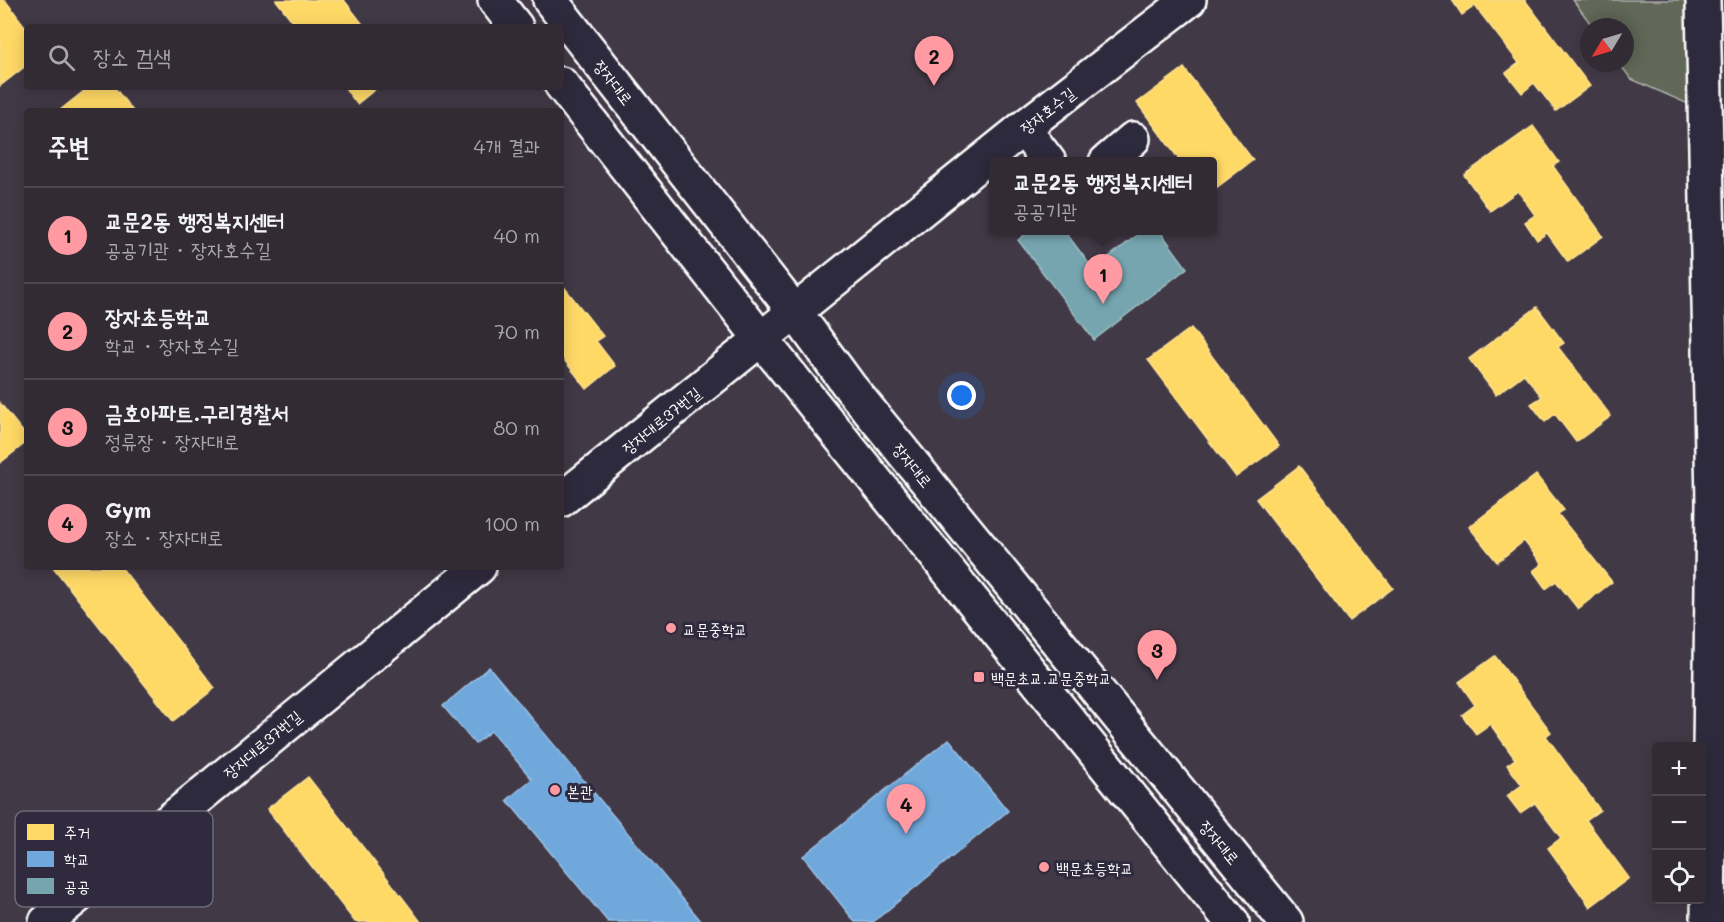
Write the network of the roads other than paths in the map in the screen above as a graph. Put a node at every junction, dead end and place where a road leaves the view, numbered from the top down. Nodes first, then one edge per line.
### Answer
1 (495, 0) edge
2 (550, 0) edge
3 (1190, 0) edge
4 (1710, 6) edge
5 (514, 24) edge
6 (564, 88) edge
7 (1023, 128) junction
8 (1133, 139) dead end
9 (1045, 157) edge
10 (1112, 157) edge
11 (795, 312) junction
12 (761, 339) junction
13 (564, 498) edge
14 (1719, 500) edge
15 (475, 570) edge
16 (181, 811) edge
17 (64, 907) edge
18 (46, 922) edge
19 (1232, 922) edge
20 (1286, 922) edge
21 (1708, 922) edge

1 - 5 street
2 - 11 street, 장자대로
3 - 7 street, 장자호수길
4 - 14 street
6 - 12 street
7 - 9 street
7 - 11 street, 장자호수길
8 - 10 street
11 - 12 street, 장자호수길
11 - 20 street, 장자대로
12 - 13 street, 장자대로37번길
12 - 19 street
14 - 21 street
15 - 16 street, 장자대로37번길
17 - 18 street, 장자대로37번길

